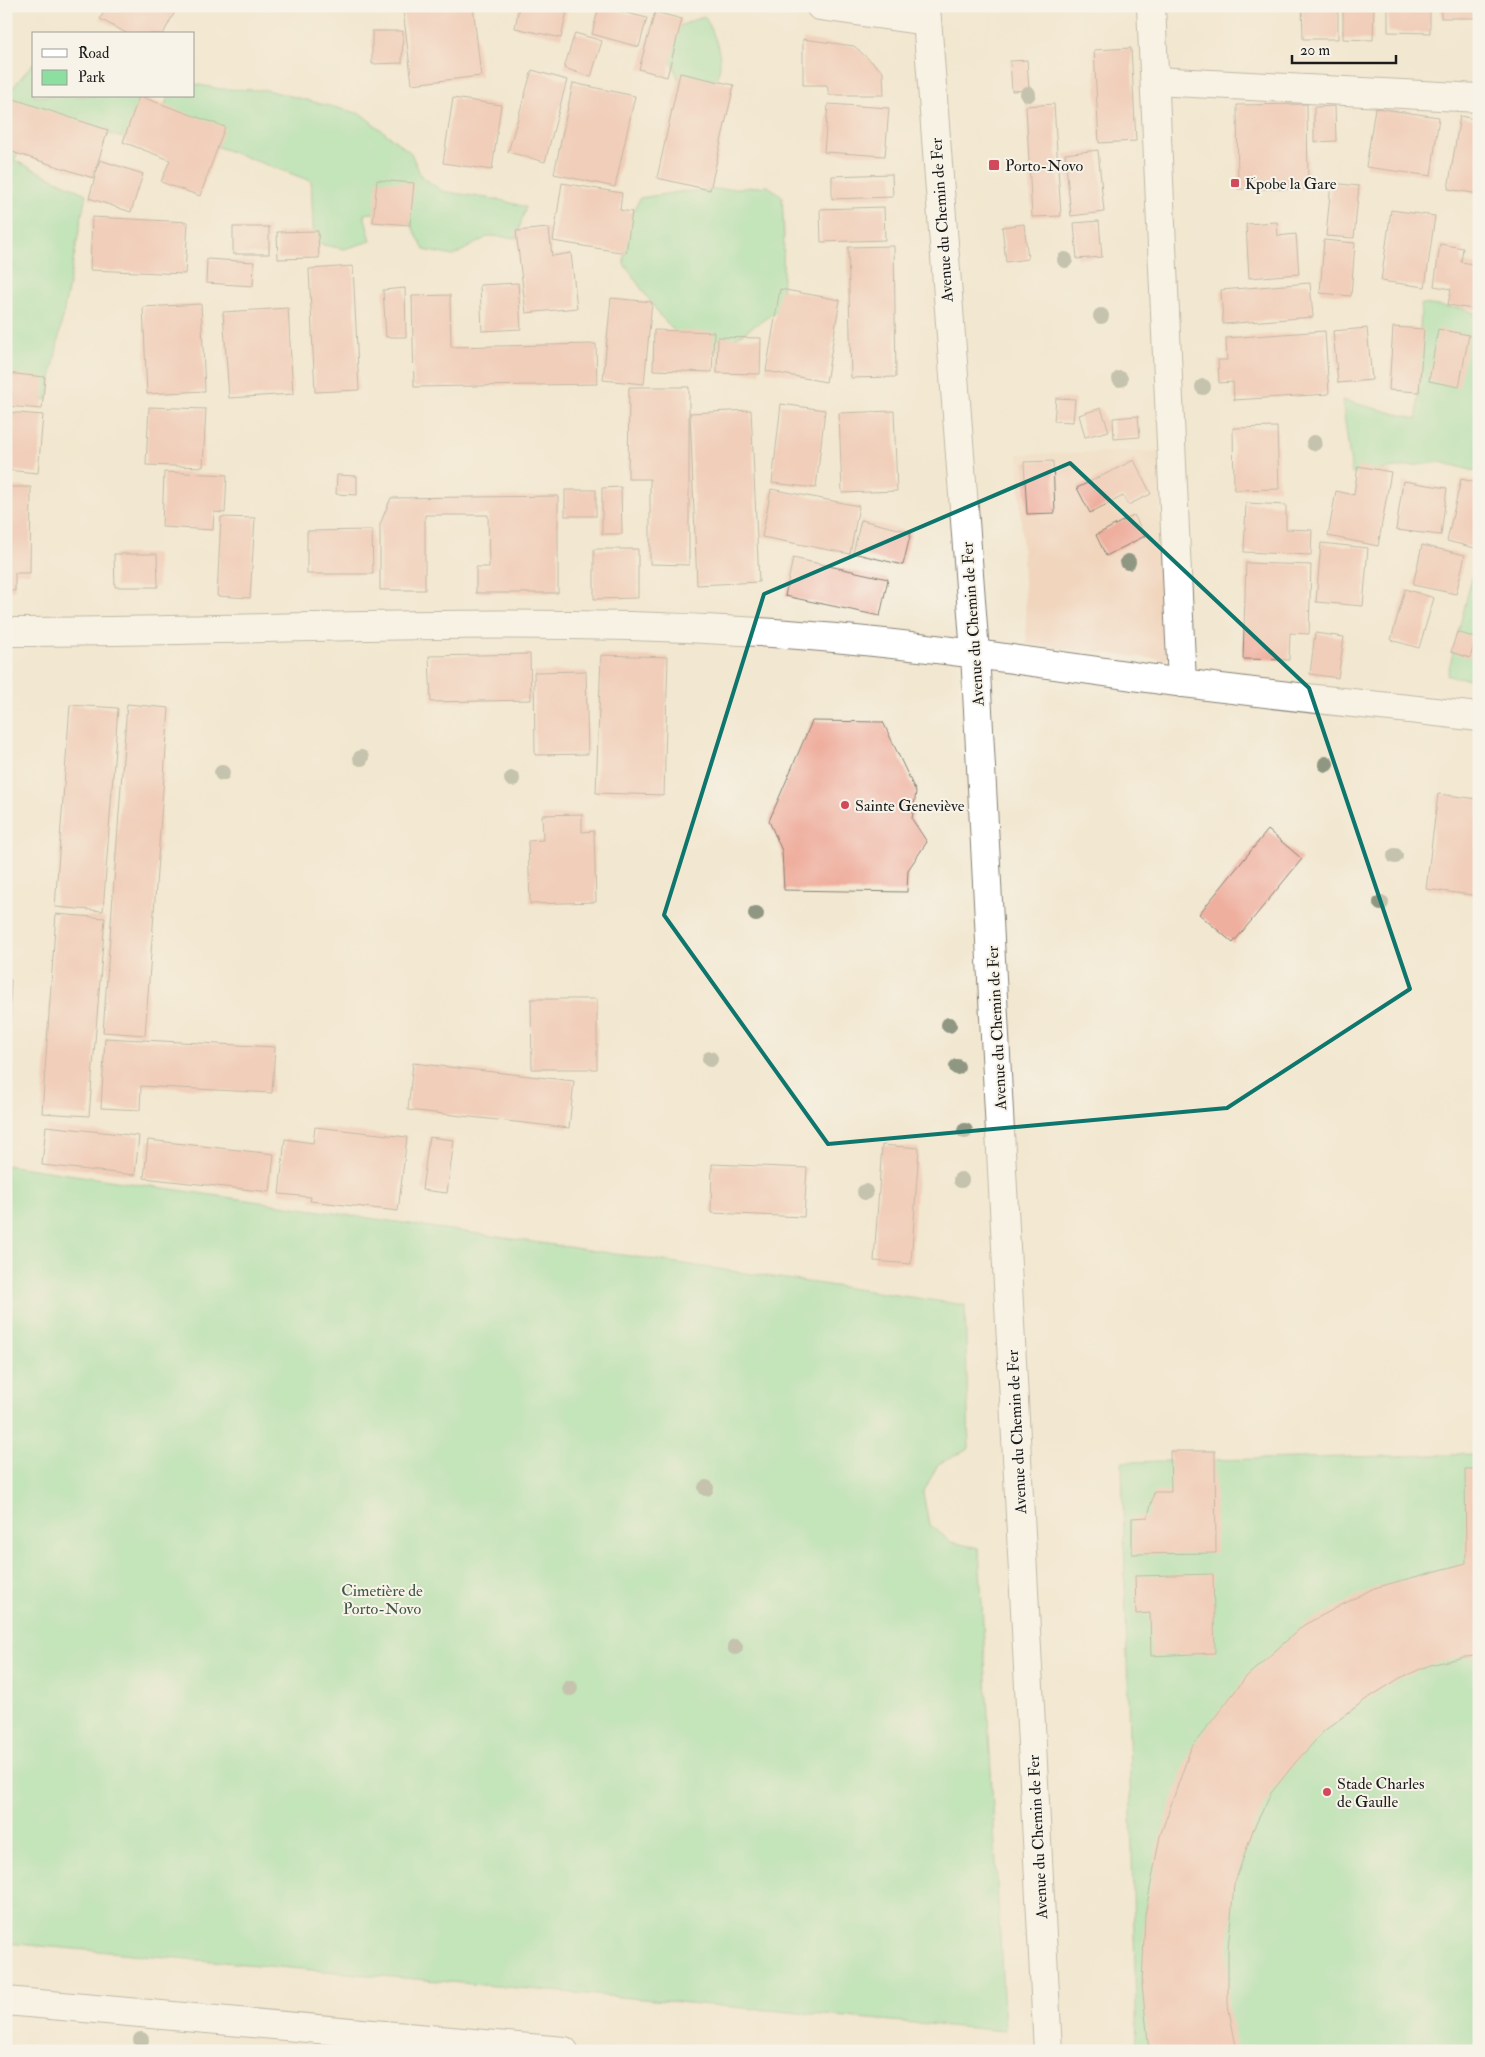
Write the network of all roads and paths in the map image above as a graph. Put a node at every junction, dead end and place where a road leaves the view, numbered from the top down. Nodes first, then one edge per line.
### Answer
1 (820, 6) edge
2 (1151, 6) edge
3 (926, 14) edge
4 (1155, 81) junction
5 (1479, 98) edge
6 (6, 632) edge
7 (975, 653) junction
8 (1182, 682) junction
9 (1479, 717) edge
10 (6, 2001) edge
11 (564, 2051) edge
12 (1048, 2051) edge

1 - 3 street
2 - 4 street
3 - 7 street, Avenue du Chemin de Fer
4 - 5 street
4 - 8 street
6 - 7 street
7 - 8 street
7 - 12 street, Avenue du Chemin de Fer
8 - 9 street
10 - 11 street

